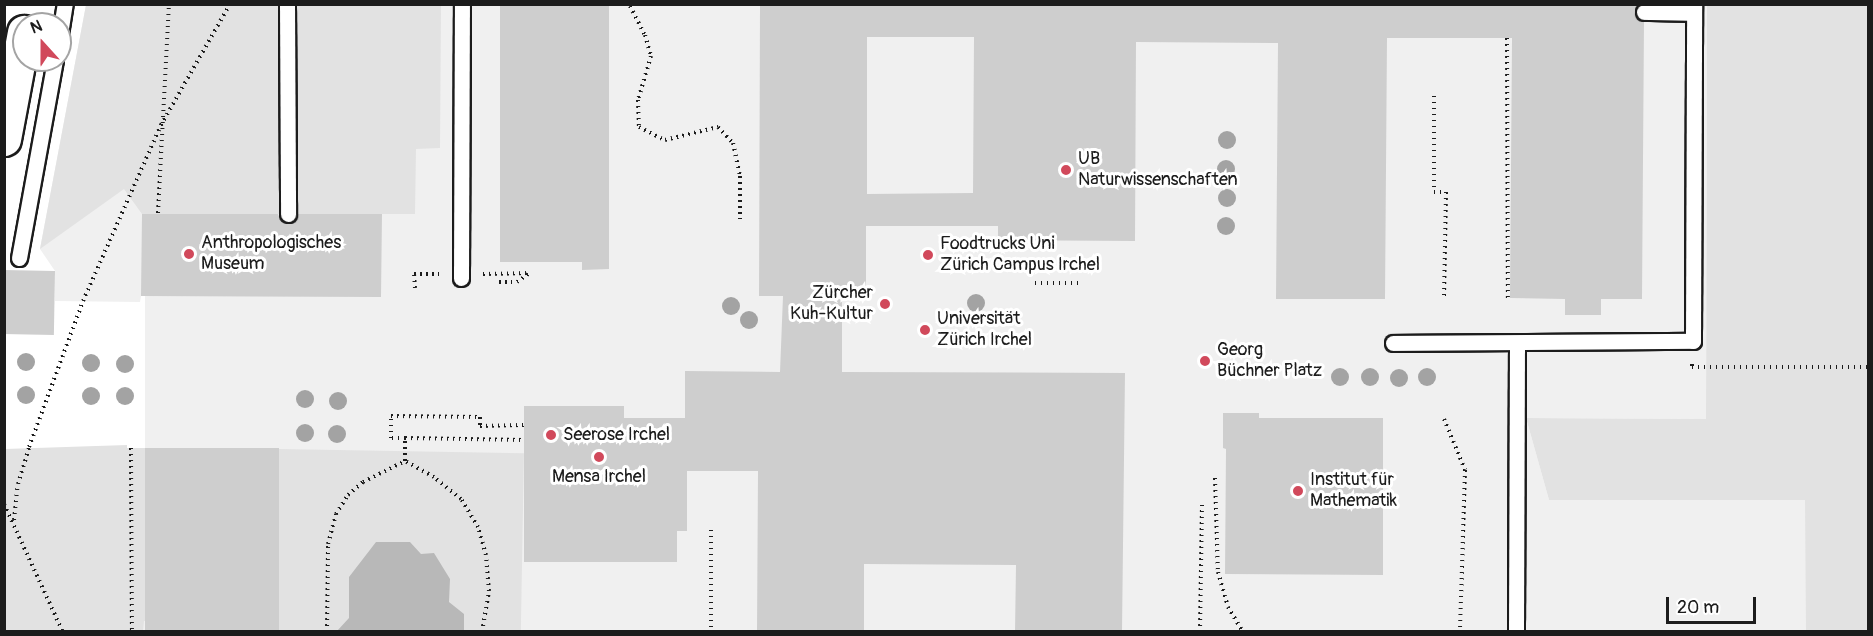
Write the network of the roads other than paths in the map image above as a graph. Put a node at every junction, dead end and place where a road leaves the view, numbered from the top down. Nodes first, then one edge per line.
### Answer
1 (287, 4) edge
2 (462, 4) edge
3 (1694, 8) edge
4 (1644, 12) dead end
5 (17, 72) edge
6 (53, 72) edge
7 (4, 139) edge
8 (288, 214) dead end
9 (19, 258) dead end
10 (461, 278) dead end
11 (1393, 343) dead end
12 (1517, 343) junction
13 (1516, 632) edge

1 - 8 lane
2 - 10 lane
3 - 4 lane
3 - 12 lane
5 - 7 main road
6 - 9 lane
11 - 12 lane
12 - 13 lane

